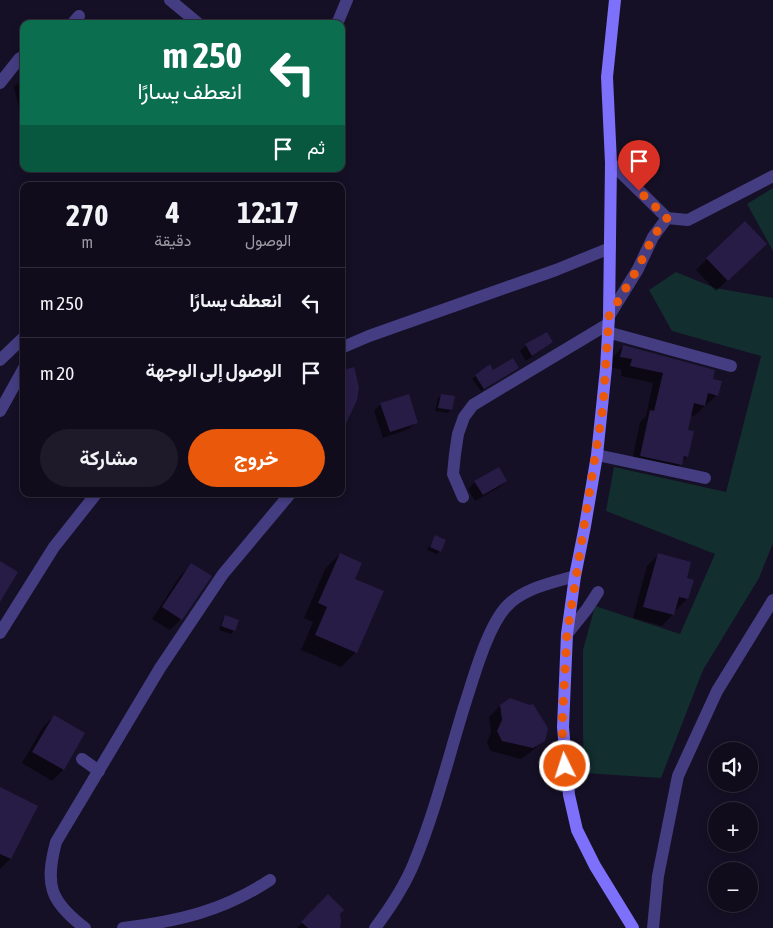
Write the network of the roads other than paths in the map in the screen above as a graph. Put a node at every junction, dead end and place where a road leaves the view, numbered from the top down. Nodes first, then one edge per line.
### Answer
1 (170, 0) edge
2 (347, 0) edge
3 (615, 0) edge
4 (194, 20) edge
5 (339, 20) edge
6 (20, 58) edge
7 (0, 84) edge
8 (611, 163) junction
9 (773, 176) edge
10 (667, 218) junction
11 (610, 248) junction
12 (608, 324) junction
13 (20, 344) edge
14 (345, 346) edge
15 (0, 360) edge
16 (731, 366) dead end
17 (20, 375) edge
18 (0, 411) edge
19 (596, 455) junction
20 (705, 478) dead end
21 (94, 497) edge
22 (287, 497) edge
23 (463, 497) dead end
24 (575, 576) junction
25 (598, 592) dead end
26 (773, 600) edge
27 (0, 632) edge
28 (567, 634) junction
29 (82, 759) dead end
30 (99, 771) junction
31 (270, 880) dead end
32 (85, 928) edge
33 (123, 928) edge
34 (375, 928) edge
35 (633, 928) edge
36 (652, 928) edge

1 - 4 street
2 - 5 street
3 - 8 street
6 - 7 street
8 - 10 street
8 - 11 street
9 - 10 street
10 - 12 street
11 - 12 street
11 - 14 street
12 - 16 street
12 - 19 street
12 - 23 street
13 - 15 street
17 - 18 street
19 - 20 street
19 - 24 street
21 - 27 street
22 - 30 street
24 - 28 street
24 - 34 street
25 - 28 street
26 - 36 street
28 - 35 street
29 - 30 street
30 - 32 street
31 - 33 street

